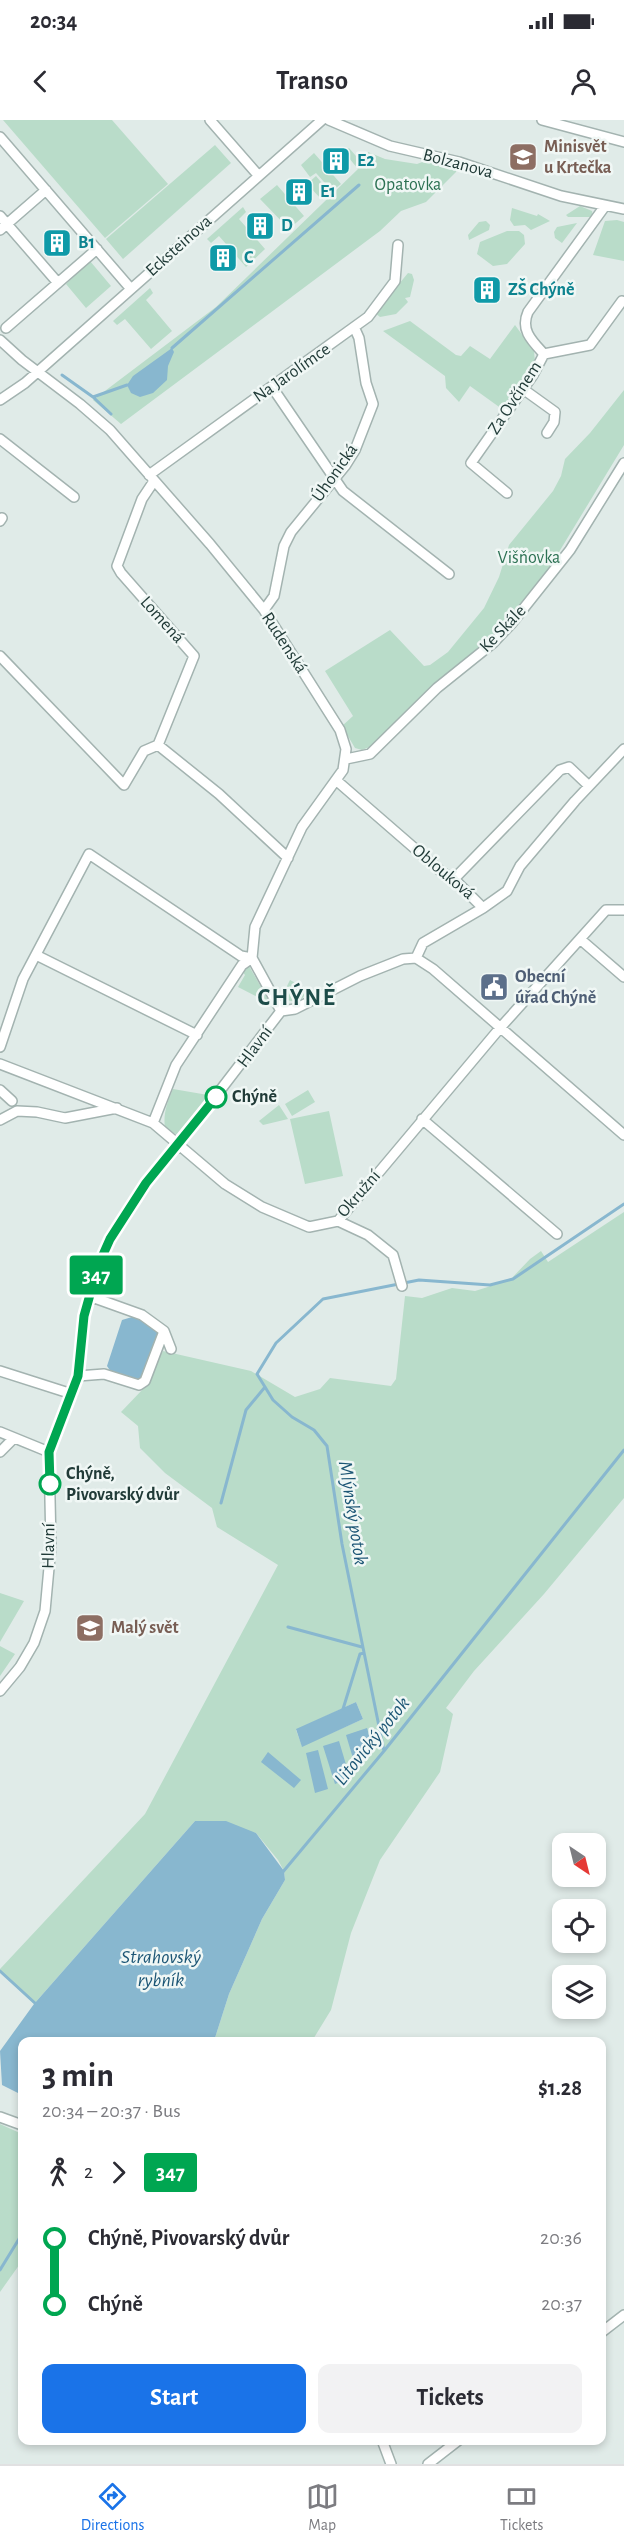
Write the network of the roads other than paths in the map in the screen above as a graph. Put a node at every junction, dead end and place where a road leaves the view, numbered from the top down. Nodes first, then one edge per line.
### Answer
1 (210, 120) edge
2 (322, 120) edge
3 (329, 120) edge
4 (542, 120) edge
5 (0, 137) edge
6 (624, 142) edge
7 (258, 175) junction
8 (46, 190) junction
9 (605, 206) junction
10 (624, 209) edge
11 (0, 216) edge
12 (3, 227) edge
13 (398, 245) dead end
14 (97, 249) junction
15 (58, 283) junction
16 (131, 289) junction
17 (622, 301) dead end
18 (6, 328) dead end
19 (355, 328) junction
20 (0, 340) edge
21 (544, 354) junction
22 (37, 372) junction
23 (272, 387) junction
24 (523, 389) junction
25 (0, 400) edge
26 (547, 433) dead end
27 (0, 439) edge
28 (624, 463) edge
29 (151, 478) junction
30 (335, 480) junction
31 (507, 493) dead end
32 (74, 497) dead end
33 (449, 574) dead end
34 (264, 610) junction
35 (2, 659) edge
36 (158, 745) junction
37 (624, 749) edge
38 (346, 759) junction
39 (337, 781) junction
40 (589, 786) junction
41 (288, 858) junction
42 (454, 879) junction
43 (483, 908) junction
44 (624, 910) edge
45 (580, 939) junction
46 (36, 955) junction
47 (252, 958) junction
48 (416, 958) junction
49 (624, 977) edge
50 (282, 1011) junction
51 (500, 1028) junction
52 (197, 1035) junction
53 (0, 1047) edge
54 (0, 1064) edge
55 (0, 1090) edge
56 (12, 1101) dead end
57 (117, 1108) junction
58 (423, 1119) junction
59 (0, 1120) edge
60 (153, 1123) junction
61 (624, 1135) edge
62 (179, 1144) junction
63 (338, 1221) junction
64 (557, 1233) dead end
65 (402, 1286) dead end
66 (89, 1296) junction
67 (164, 1331) junction
68 (171, 1349) dead end
69 (0, 1371) edge
70 (78, 1376) junction
71 (72, 1394) junction
72 (0, 1432) edge
73 (14, 1438) junction
74 (0, 1452) edge
75 (49, 1452) junction
76 (0, 1691) edge
77 (0, 2117) edge
78 (18, 2124) edge
79 (624, 2314) edge
80 (606, 2329) edge
81 (384, 2445) edge
82 (453, 2445) edge
83 (391, 2464) edge
84 (428, 2464) edge

1 - 7 street
2 - 7 street, Ecksteinova
3 - 9 street, Bolzanova
4 - 6 street
5 - 8 street
7 - 16 street, Ecksteinova
8 - 12 street
8 - 14 street
9 - 10 street, Bolzanova
9 - 21 street, Za Ovčínem
11 - 12 street
12 - 15 street
13 - 19 street, Na Jarolímce
14 - 15 street
14 - 16 street
15 - 18 street
16 - 22 street, Ecksteinova
17 - 21 street
19 - 23 street, Na Jarolímce
19 - 30 street, Úhonická
20 - 22 street, Rudenská
21 - 24 street, Za Ovčínem
22 - 25 street, Ecksteinova
22 - 29 street, Rudenská
23 - 29 street, Na Jarolímce
23 - 30 street
24 - 26 street
24 - 31 street, Za Ovčínem
27 - 32 street
28 - 38 street, Ke Skále
29 - 34 street, Rudenská
29 - 36 street, Lomená
30 - 33 street
30 - 34 street, Úhonická
34 - 38 street, Rudenská
35 - 36 street, Lomená
36 - 41 street
37 - 40 street
38 - 39 street
39 - 41 street
39 - 42 street, Oblouková
40 - 42 street
40 - 43 street
41 - 47 street
42 - 43 street, Oblouková
43 - 48 street, Oblouková
44 - 45 street, Okružní
45 - 49 street
45 - 51 street, Okružní
46 - 47 street
46 - 52 street
46 - 53 street
47 - 50 street
47 - 52 street
48 - 50 street, Hlavní
48 - 51 street
50 - 62 street, Hlavní
51 - 58 street, Okružní
51 - 61 street
52 - 60 street
54 - 57 street, Okružní
55 - 56 street
57 - 59 street
57 - 60 street, Okružní
58 - 63 street, Okružní
58 - 64 street
60 - 62 street, Okružní
62 - 63 street, Okružní
62 - 66 street, Hlavní
63 - 65 street
66 - 67 street
66 - 70 street, Hlavní
67 - 68 street
67 - 70 street
69 - 71 street
70 - 71 street, Hlavní
71 - 75 street, Hlavní
72 - 73 street
73 - 74 street
73 - 75 street
75 - 76 street, Hlavní
77 - 78 street
79 - 80 street
81 - 83 street
82 - 84 street

